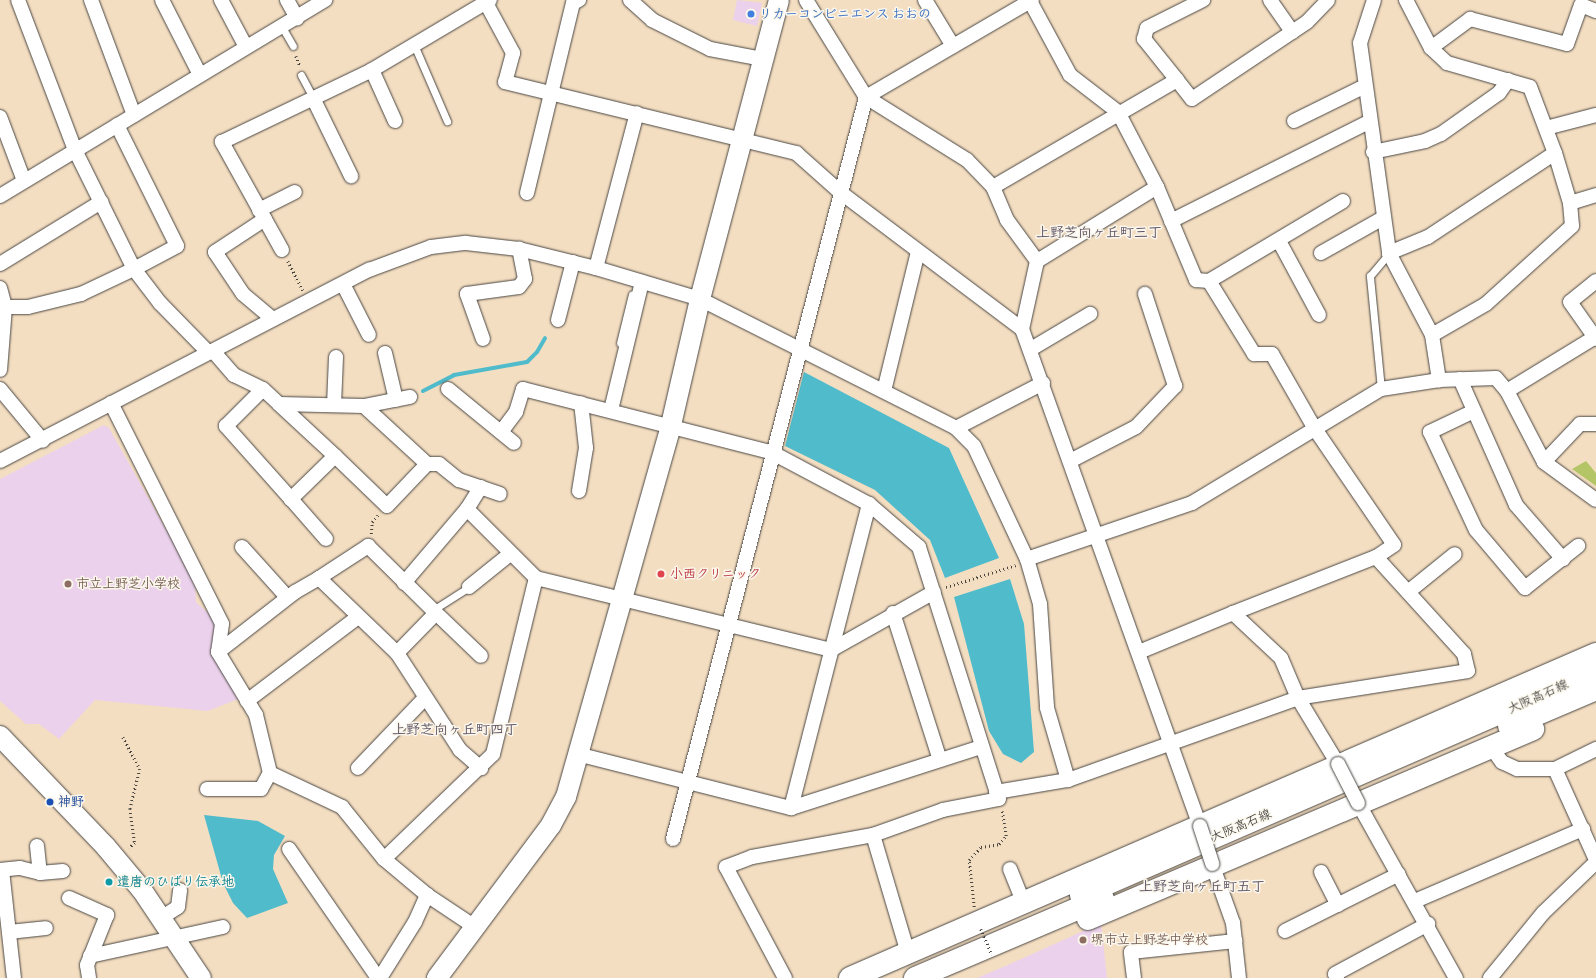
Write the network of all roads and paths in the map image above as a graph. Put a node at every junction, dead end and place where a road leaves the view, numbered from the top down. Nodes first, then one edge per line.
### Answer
1 (18, 0) edge
2 (91, 0) edge
3 (162, 0) edge
4 (221, 0) edge
5 (287, 0) edge
6 (326, 0) edge
7 (579, 0) edge
8 (630, 0) edge
9 (779, 0) edge
10 (806, 0) edge
11 (925, 0) edge
12 (1203, 0) edge
13 (1270, 0) edge
14 (1328, 0) edge
15 (1374, 0) edge
16 (1406, 0) edge
17 (488, 1) edge
18 (1031, 1) edge
19 (1596, 11) edge
20 (297, 18) junction
21 (282, 27) junction
22 (1292, 32) junction
23 (293, 46) joint
24 (953, 46) junction
25 (415, 47) junction
26 (246, 48) junction
27 (1431, 48) junction
28 (763, 59) junction
29 (372, 70) junction
30 (200, 75) junction
31 (301, 75) joint
32 (1177, 80) junction
33 (1508, 80) junction
34 (1365, 86) junction
35 (551, 93) junction
36 (866, 97) junction
37 (314, 100) junction
38 (1118, 112) junction
39 (637, 113) junction
40 (134, 114) junction
41 (1596, 115) edge
42 (0, 117) edge
43 (395, 121) dead end
44 (446, 121) dead end
45 (1294, 121) dead end
46 (1369, 122) junction
47 (117, 125) junction
48 (1546, 128) junction
49 (740, 141) junction
50 (75, 150) junction
51 (1373, 152) junction
52 (1555, 153) junction
53 (351, 176) dead end
54 (24, 181) junction
55 (993, 187) junction
56 (1157, 188) junction
57 (295, 192) dead end
58 (840, 192) junction
59 (527, 193) dead end
60 (1596, 195) edge
61 (0, 196) edge
62 (1343, 201) dead end
63 (101, 202) junction
64 (1570, 203) junction
65 (262, 214) junction
66 (1383, 218) junction
67 (1171, 221) junction
68 (1279, 240) junction
69 (519, 249) junction
70 (282, 250) joint
71 (918, 252) junction
72 (1321, 253) dead end
73 (1389, 253) junction
74 (1037, 261) junction
75 (573, 262) junction
76 (0, 264) edge
77 (596, 268) junction
78 (134, 269) junction
79 (639, 281) junction
80 (1210, 281) junction
81 (1596, 281) edge
82 (343, 284) junction
83 (0, 290) edge
84 (1145, 294) dead end
85 (700, 299) junction
86 (309, 301) junction
87 (5, 307) junction
88 (1090, 314) dead end
89 (1318, 315) dead end
90 (273, 318) junction
91 (558, 320) dead end
92 (1022, 329) junction
93 (1432, 335) junction
94 (369, 336) dead end
95 (483, 338) dead end
96 (1595, 338) edge
97 (620, 342) dead end
98 (799, 348) junction
99 (1031, 349) junction
100 (211, 352) junction
101 (386, 353) dead end
102 (336, 357) dead end
103 (0, 370) edge
104 (1439, 380) junction
105 (1460, 380) junction
106 (1043, 383) junction
107 (0, 389) edge
108 (263, 389) junction
109 (448, 389) dead end
110 (1381, 390) junction
111 (884, 391) junction
112 (1507, 391) junction
113 (410, 397) dead end
114 (396, 400) junction
115 (111, 403) junction
116 (581, 403) junction
117 (279, 404) junction
118 (334, 405) junction
119 (364, 406) junction
120 (611, 410) junction
121 (1474, 411) junction
122 (1596, 424) edge
123 (671, 425) junction
124 (956, 428) junction
125 (1315, 429) junction
126 (501, 432) junction
127 (43, 441) junction
128 (514, 443) dead end
129 (771, 452) junction
130 (335, 456) junction
131 (1072, 460) junction
132 (0, 461) edge
133 (1544, 462) junction
134 (427, 464) junction
135 (481, 487) junction
136 (578, 491) dead end
137 (500, 494) dead end
138 (291, 499) junction
139 (1596, 500) edge
140 (869, 504) junction
141 (387, 506) junction
142 (467, 509) junction
143 (1098, 534) junction
144 (326, 539) dead end
145 (368, 546) junction
146 (1578, 546) dead end
147 (242, 547) dead end
148 (510, 554) junction
149 (1455, 554) dead end
150 (1376, 557) junction
151 (1027, 559) junction
152 (1563, 559) junction
153 (319, 578) junction
154 (536, 578) junction
155 (404, 583) junction
156 (950, 586) dead end
157 (469, 587) joint
158 (934, 592) junction
159 (1408, 592) junction
160 (287, 597) junction
161 (622, 598) junction
162 (434, 612) junction
163 (1233, 612) junction
164 (893, 613) junction
165 (358, 617) junction
166 (727, 626) junction
167 (830, 650) junction
168 (218, 652) junction
169 (1139, 652) junction
170 (397, 653) junction
171 (1596, 654) edge
172 (481, 656) dead end
173 (1596, 671) edge
174 (1596, 690) edge
175 (425, 698) junction
176 (1298, 698) junction
177 (247, 701) junction
178 (1596, 701) edge
179 (0, 736) edge
180 (123, 737) dead end
181 (1172, 744) junction
182 (981, 747) junction
183 (1491, 747) junction
184 (1596, 749) edge
185 (581, 755) junction
186 (940, 760) junction
187 (1338, 764) junction
188 (358, 768) dead end
189 (481, 768) junction
190 (1555, 769) junction
191 (270, 773) junction
192 (1068, 780) junction
193 (688, 781) junction
194 (207, 789) dead end
195 (997, 795) junction
196 (1358, 803) junction
197 (791, 808) junction
198 (1200, 826) junction
199 (1582, 829) junction
200 (873, 835) junction
201 (673, 839) dead end
202 (37, 846) dead end
203 (289, 849) dead end
204 (115, 858) junction
205 (384, 859) junction
206 (1596, 861) edge
207 (1212, 864) junction
208 (1010, 869) dead end
209 (1, 870) edge
210 (63, 871) dead end
211 (1322, 872) dead end
212 (40, 873) junction
213 (1399, 874) junction
214 (180, 890) dead end
215 (426, 895) junction
216 (69, 898) dead end
217 (1415, 901) junction
218 (1024, 903) junction
219 (1338, 905) junction
220 (161, 918) junction
221 (1428, 924) junction
222 (979, 926) junction
223 (223, 927) dead end
224 (475, 927) junction
225 (46, 928) dead end
226 (1285, 931) dead end
227 (9, 932) junction
228 (175, 938) junction
229 (1235, 942) junction
230 (908, 953) junction
231 (992, 955) dead end
232 (90, 956) junction
233 (14, 978) edge
234 (90, 978) edge
235 (201, 978) edge
236 (379, 978) edge
237 (436, 978) edge
238 (785, 978) edge
239 (850, 978) edge
240 (885, 978) edge
241 (915, 978) edge
242 (953, 978) edge
243 (1134, 978) edge
244 (1239, 978) edge
245 (1337, 978) edge
246 (1456, 978) edge
247 (1490, 978) edge

1 - 50 street
2 - 40 street
3 - 30 street
4 - 26 street
5 - 20 street
6 - 20 street
7 - 35 street
8 - 28 street
9 - 28 street
10 - 36 street
11 - 24 street
12 - 32 street
13 - 22 street
14 - 22 street
15 - 34 street
16 - 27 street
17 - 25 street
17 - 35 street
18 - 24 street
18 - 38 street
19 - 27 street
20 - 21 street
21 - 23 lane
21 - 26 street
22 - 32 street
23 - 31 path
24 - 36 street
25 - 29 street
25 - 44 lane
26 - 30 street
27 - 33 street
28 - 49 street
29 - 37 street
29 - 43 street
30 - 40 street
31 - 37 lane
32 - 38 street
33 - 48 street
33 - 51 street
34 - 45 street
34 - 46 street
35 - 39 street
35 - 59 street
36 - 55 street
36 - 58 street
37 - 53 street
37 - 65 street
38 - 55 street
38 - 56 street
39 - 49 street
39 - 77 street
40 - 47 street
41 - 48 street
42 - 54 street
46 - 51 street
46 - 67 street
47 - 50 street
47 - 78 street
48 - 52 street
49 - 58 street
49 - 85 street
50 - 54 street
50 - 63 street
51 - 66 street
52 - 64 street
52 - 73 street
54 - 61 street
55 - 74 street
56 - 67 street
56 - 74 street
57 - 65 street
58 - 71 street
58 - 98 street
60 - 64 street
62 - 68 street
63 - 76 street
63 - 78 street
64 - 93 street
65 - 70 street
65 - 90 street
66 - 72 street
66 - 73 street
67 - 80 street
68 - 80 street
68 - 89 street
69 - 75 street
69 - 82 street
69 - 95 street
70 - 86 path
71 - 92 street
71 - 111 street
73 - 93 street
73 - 110 lane
74 - 92 street
75 - 77 street
75 - 91 street
77 - 79 street
78 - 87 street
78 - 100 street
79 - 85 street
79 - 97 lane
79 - 120 street
80 - 125 street
81 - 96 street
82 - 86 street
82 - 94 street
83 - 87 street
84 - 131 street
85 - 98 street
85 - 123 street
86 - 90 street
87 - 103 street
88 - 99 street
90 - 100 street
92 - 99 street
93 - 104 street
96 - 112 street
98 - 111 street
98 - 129 street
99 - 106 street
100 - 108 street
100 - 115 street
101 - 114 street
102 - 118 street
104 - 105 street
104 - 110 street
105 - 112 street
105 - 121 street
106 - 124 street
106 - 131 street
107 - 127 street
108 - 117 street
108 - 138 street
109 - 126 street
110 - 125 street
111 - 124 street
112 - 133 street
113 - 114 street
114 - 119 street
115 - 127 street
115 - 168 street
116 - 120 street
116 - 126 street
116 - 136 street
117 - 118 street
117 - 130 street
118 - 119 street
119 - 134 street
120 - 123 street
121 - 152 street
121 - 152 street
122 - 133 street
123 - 129 street
123 - 161 street
124 - 151 street
125 - 143 street
125 - 150 street
126 - 128 street
127 - 132 street
129 - 140 street
129 - 166 street
130 - 138 street
130 - 141 street
131 - 143 street
133 - 139 street
134 - 135 street
134 - 141 street
135 - 137 street
135 - 142 street
138 - 144 street
140 - 158 street
140 - 167 street
141 - 145 path
142 - 148 street
142 - 155 street
143 - 151 street
143 - 169 street
145 - 153 street
145 - 155 street
146 - 152 street
147 - 160 street
148 - 154 street
148 - 157 street
149 - 159 street
150 - 159 street
150 - 163 street
151 - 156 path
151 - 192 street
153 - 160 street
153 - 165 street
154 - 161 street
154 - 189 street
155 - 162 street
157 - 162 lane
158 - 164 street
158 - 182 street
159 - 176 street
160 - 168 street
161 - 166 street
161 - 185 street
162 - 170 street
162 - 172 street
163 - 169 street
163 - 176 street
164 - 167 street
164 - 186 street
165 - 170 street
165 - 177 street
166 - 167 street
166 - 193 street
167 - 197 street
168 - 177 street
169 - 181 street
170 - 175 street
171 - 187 main road
173 - 240 main road, 大阪高石線
174 - 241 main road, 大阪高石線
175 - 188 street
175 - 189 street
176 - 181 street
176 - 187 street
177 - 191 street
178 - 183 main road
179 - 204 street
180 - 204 path
181 - 192 street
181 - 198 street
182 - 186 street
182 - 195 street
183 - 190 street
183 - 196 main road
184 - 190 street
185 - 193 street
185 - 224 street
186 - 197 street
187 - 196 street, bridge
187 - 198 main road
189 - 205 street
190 - 199 street
191 - 194 street
191 - 205 street
192 - 195 street
193 - 197 street
193 - 201 street
195 - 200 street
195 - 222 path
196 - 207 main road
196 - 213 street
198 - 207 street, bridge
198 - 218 main road
199 - 206 street
199 - 217 street
200 - 230 street
200 - 238 street
202 - 212 street
203 - 236 street
204 - 220 street
205 - 215 street
206 - 247 street
207 - 229 street
207 - 242 main road
208 - 218 street
209 - 212 street
209 - 227 street
210 - 212 street
211 - 219 street
213 - 217 street
213 - 219 street
214 - 220 street
215 - 224 street
215 - 236 street
216 - 232 street
217 - 221 street
218 - 222 main road
219 - 226 street
220 - 228 street
221 - 245 street
221 - 246 street
222 - 230 main road
222 - 231 path, bridge
223 - 228 street
224 - 237 street
225 - 227 street
227 - 233 street
228 - 232 street
228 - 235 street
229 - 243 street
229 - 244 street
230 - 239 main road
232 - 234 street

